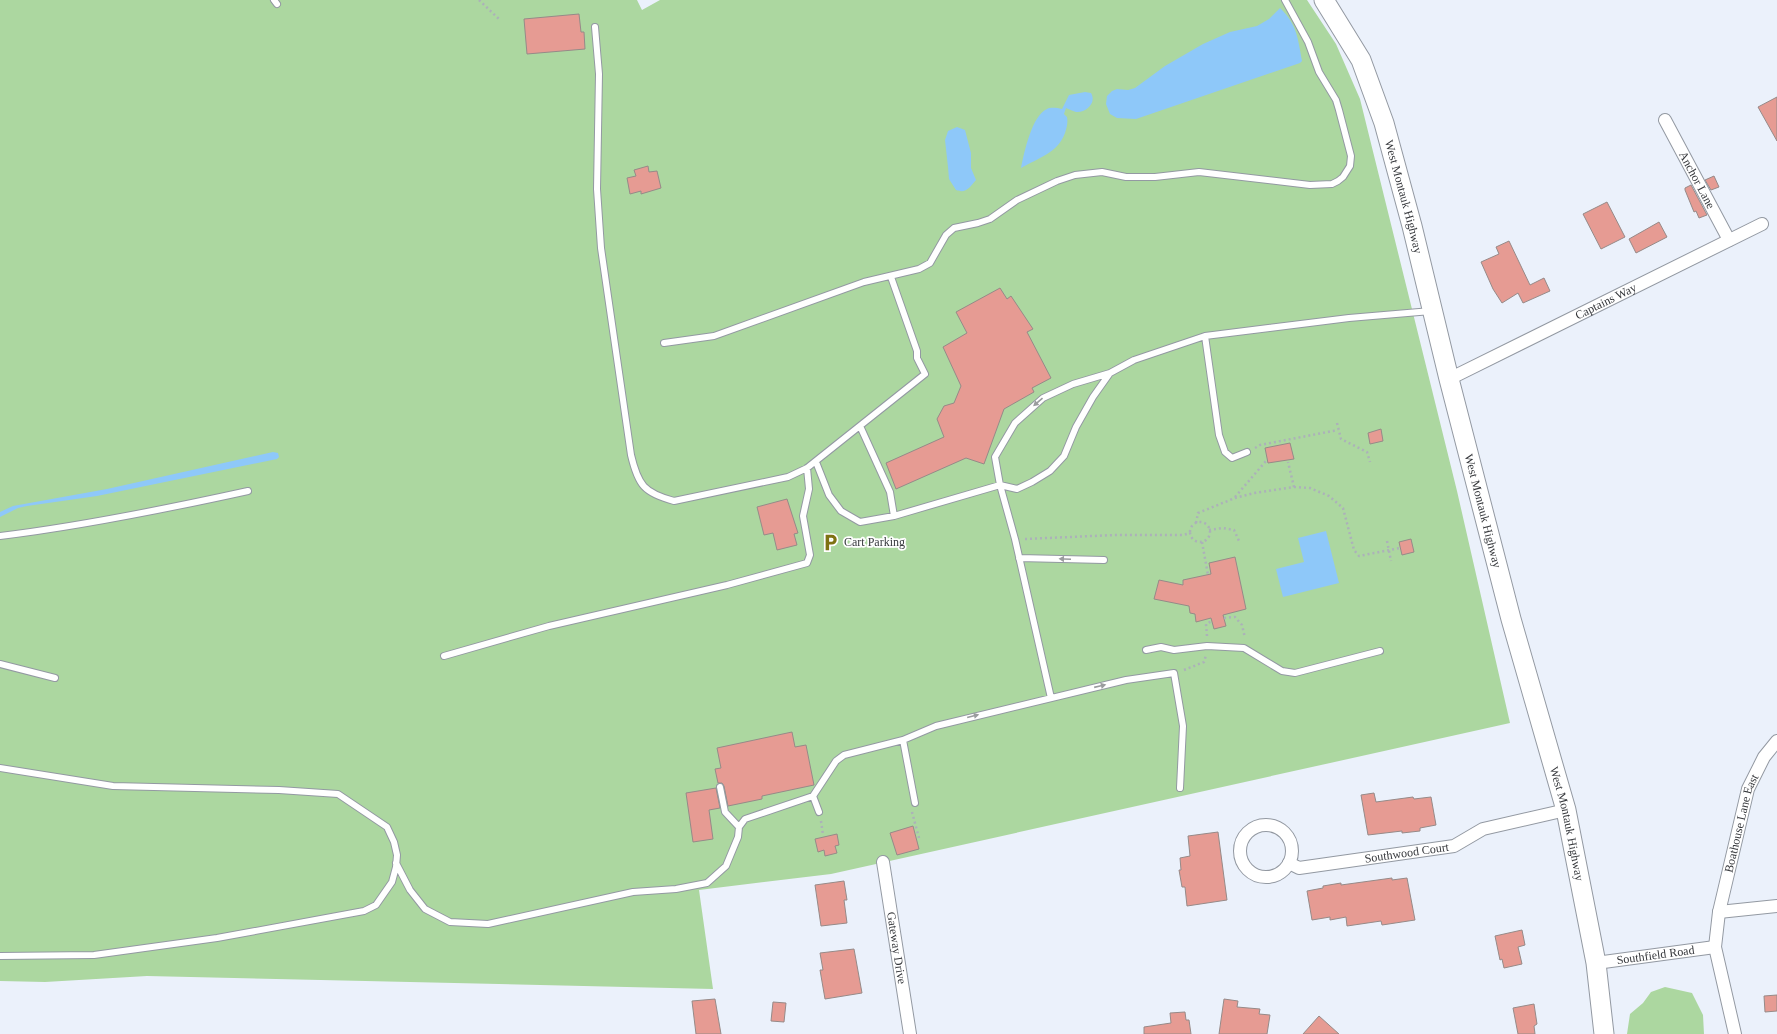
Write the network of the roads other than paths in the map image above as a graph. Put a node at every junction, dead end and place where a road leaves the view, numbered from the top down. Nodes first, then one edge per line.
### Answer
1 (1285, 0) edge
2 (1324, 0) edge
3 (595, 27) dead end
4 (1665, 120) dead end
5 (1762, 224) dead end
6 (1729, 240) junction
7 (891, 276) junction
8 (1433, 310) junction
9 (1205, 336) junction
10 (664, 344) dead end
11 (1110, 373) junction
12 (1449, 378) junction
13 (860, 426) junction
14 (1247, 452) road end
15 (816, 462) junction
16 (807, 468) junction
17 (1000, 485) junction
18 (248, 491) dead end
19 (894, 516) junction
20 (0, 536) edge
21 (1019, 558) junction
22 (1104, 560) dead end
23 (1146, 650) dead end
24 (1380, 652) dead end
25 (444, 656) dead end
26 (0, 664) edge
27 (55, 678) dead end
28 (1051, 698) junction
29 (903, 740) junction
30 (1777, 741) edge
31 (0, 768) edge
32 (720, 787) dead end
33 (1180, 788) dead end
34 (813, 796) junction
35 (915, 803) road end
36 (1566, 810) junction
37 (819, 812) road end
38 (739, 827) junction
39 (883, 862) dead end
40 (396, 863) junction
41 (1290, 863) junction
42 (1777, 906) edge
43 (1720, 912) junction
44 (1715, 947) junction
45 (0, 956) edge
46 (1596, 963) junction
47 (910, 1034) edge
48 (1604, 1034) edge
49 (1735, 1034) edge

1 - 7 lane
2 - 8 main road, West Montauk Highway
3 - 16 lane
4 - 6 street, Anchor Lane
5 - 6 street, Captains Way
6 - 12 street, Captains Way
7 - 10 lane
7 - 13 lane
8 - 9 lane
8 - 12 main road, West Montauk Highway
9 - 11 lane
9 - 14 lane
11 - 17 lane
11 -> 17 lane
12 - 36 main road, West Montauk Highway
13 - 15 lane
13 - 19 lane
15 - 16 lane
15 - 19 lane
16 - 25 lane
17 - 19 lane
17 - 21 lane
18 - 20 lane
22 -> 21 lane
21 - 28 lane
23 - 24 lane
26 - 27 lane
29 -> 28 lane
28 -> 33 lane
29 - 34 lane
29 - 35 lane
30 - 43 street, Boathouse Lane East
31 - 40 lane
32 - 38 lane
34 - 37 lane
34 - 38 lane
36 - 41 street, Southwood Court
36 - 46 main road, West Montauk Highway
38 - 40 lane
39 - 47 street, Gateway Drive
40 - 45 lane
41 - 41 street
42 - 43 street
43 - 44 street, Boathouse Lane East
44 - 46 street, Southfield Road
44 - 49 street
46 - 48 main road, West Montauk Highway

